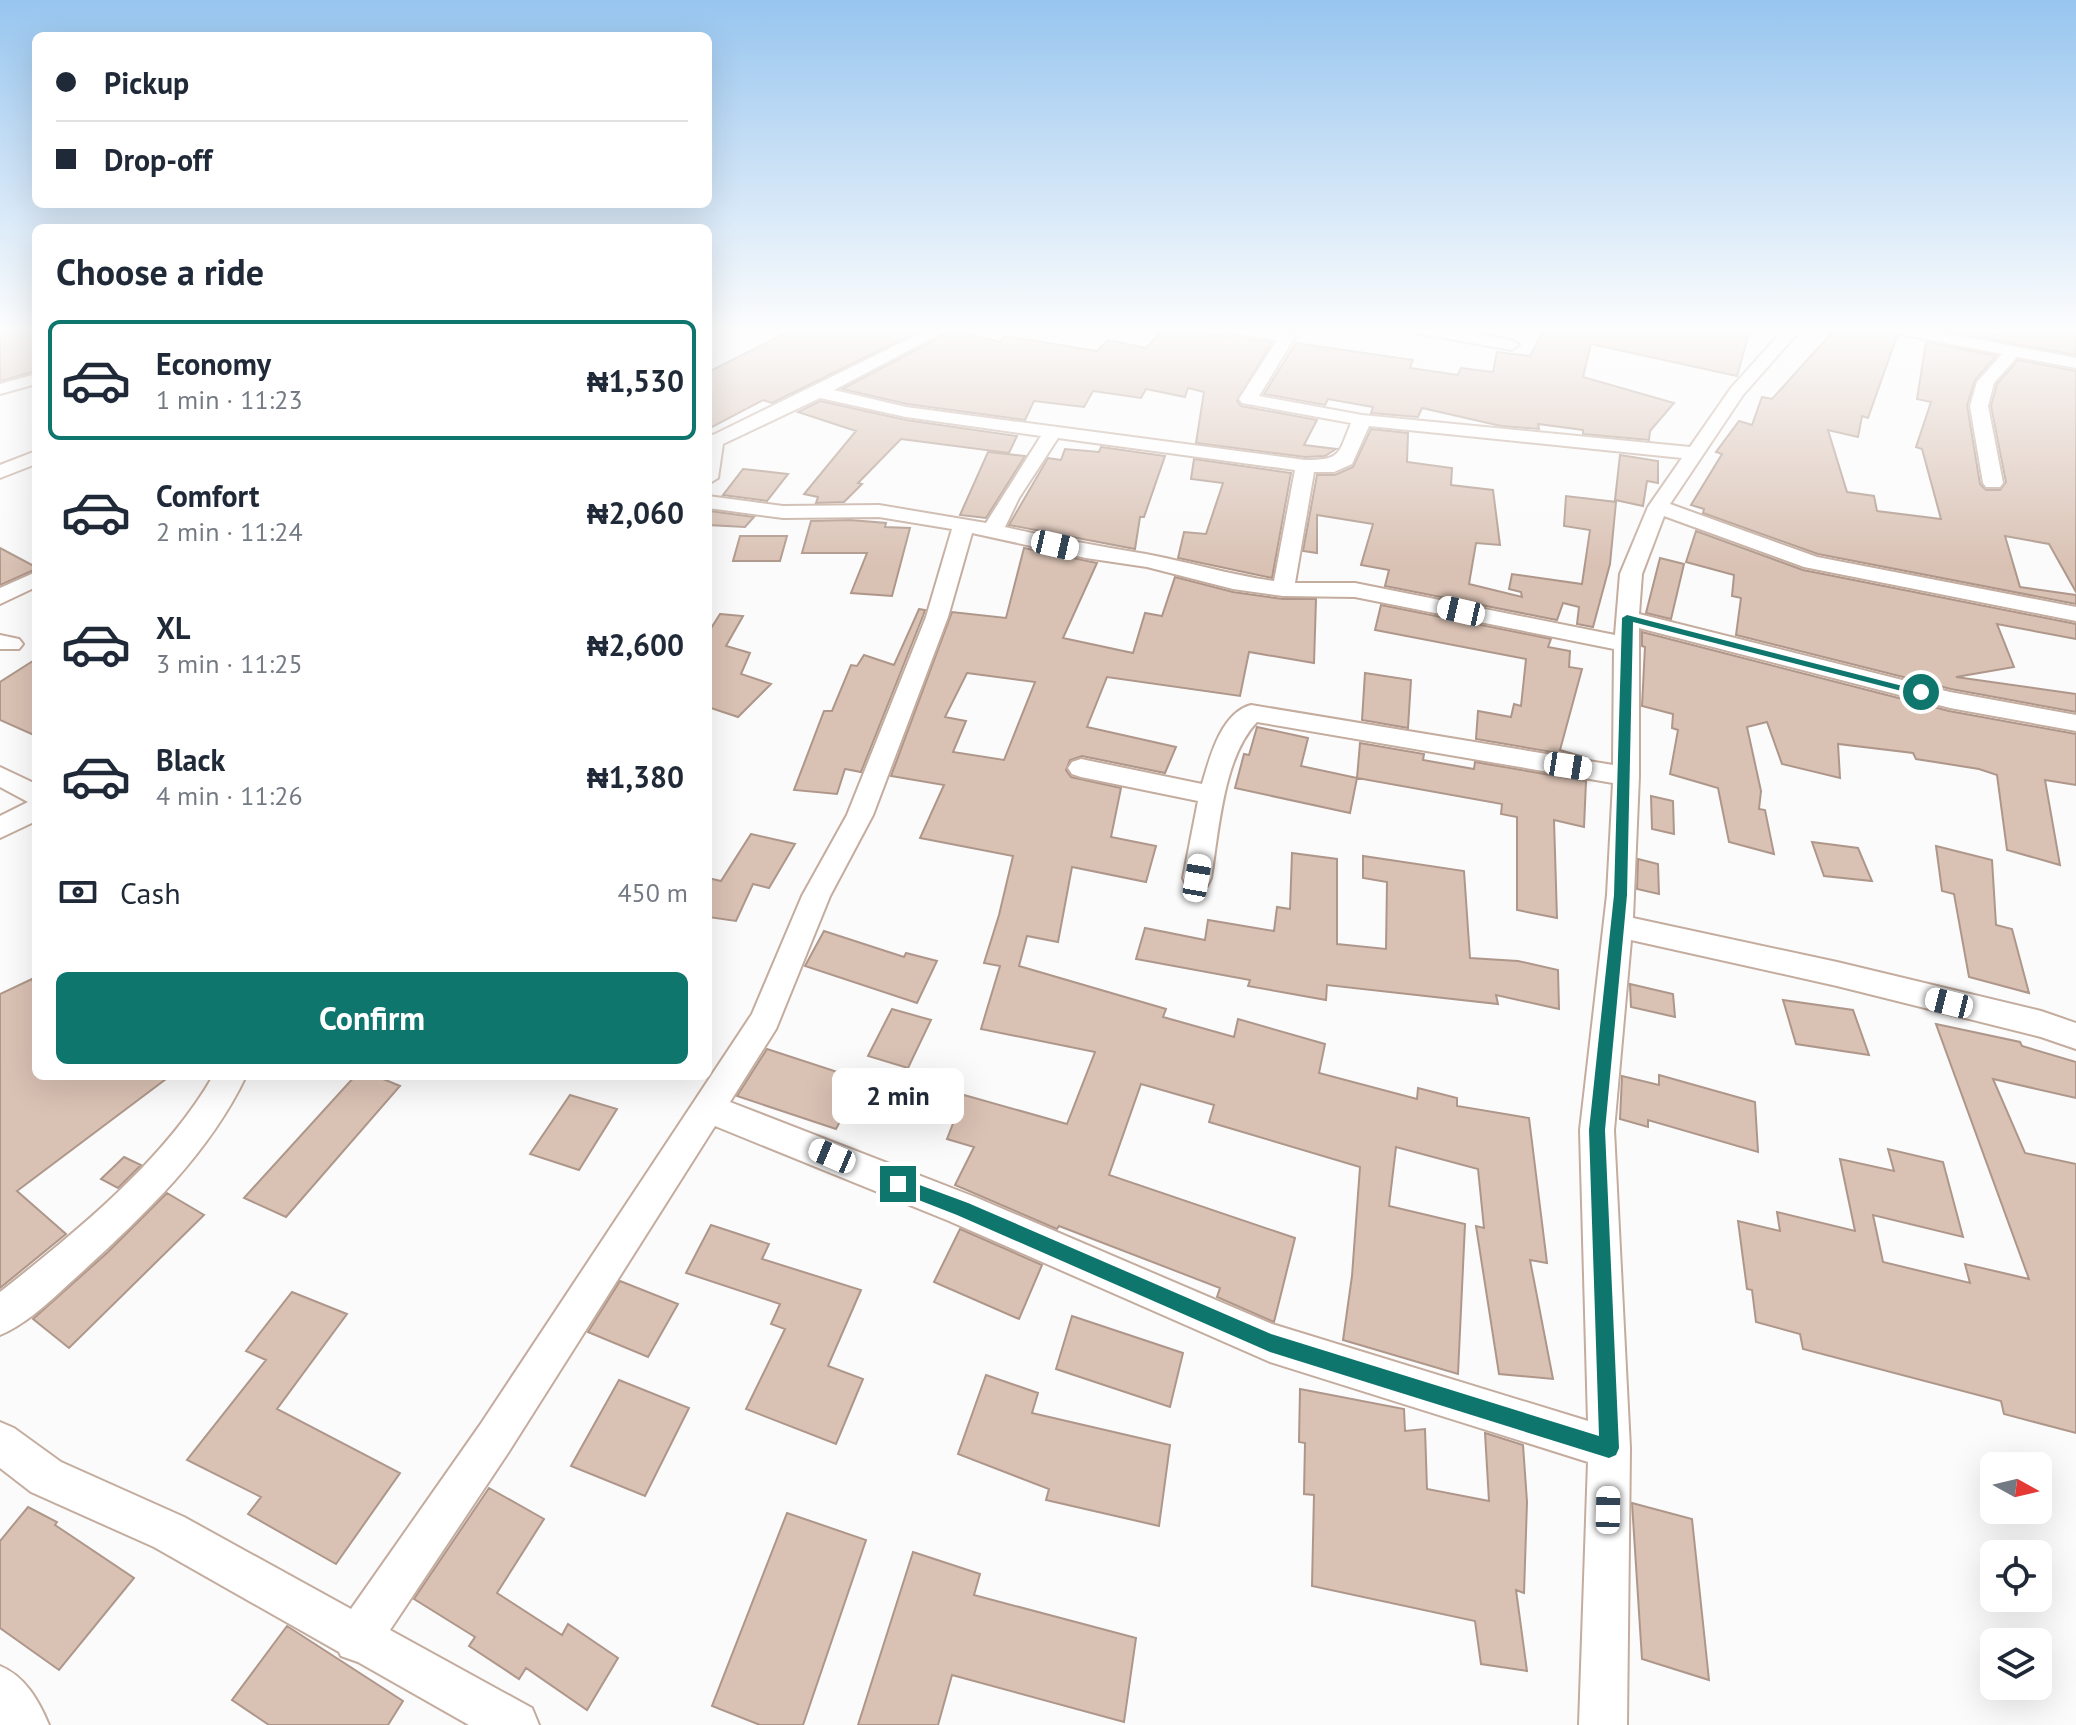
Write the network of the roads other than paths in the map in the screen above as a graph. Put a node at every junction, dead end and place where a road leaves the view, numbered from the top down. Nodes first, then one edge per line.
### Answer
1 (782, 408) edge
2 (891, 408) edge
3 (1300, 408) edge
4 (1725, 408) edge
5 (1979, 408) edge
6 (1362, 420) junction
7 (1053, 431) junction
8 (712, 440) edge
9 (1694, 453) junction
10 (32, 459) edge
11 (1305, 466) junction
12 (0, 472) edge
13 (1993, 483) dead end
14 (712, 503) edge
15 (1658, 507) junction
16 (978, 529) junction
17 (32, 581) edge
18 (1283, 589) junction
19 (0, 597) edge
20 (2076, 614) edge
21 (1627, 631) junction
22 (2076, 723) edge
23 (1081, 768) dead end
24 (0, 776) edge
25 (1626, 776) junction
26 (32, 793) edge
27 (1212, 795) junction
28 (32, 811) edge
29 (0, 828) edge
30 (1197, 878) dead end
31 (1619, 926) junction
32 (2076, 1036) edge
33 (228, 1080) edge
34 (707, 1108) junction
35 (0, 1316) edge
36 (0, 1442) edge
37 (1609, 1448) junction
38 (357, 1640) junction
39 (0, 1689) edge
40 (25, 1725) edge
41 (515, 1725) edge
42 (1603, 1725) edge

1 - 8 street
2 - 7 street
3 - 6 street
4 - 9 street
5 - 13 street
6 - 9 street
6 - 11 street
7 - 11 street
7 - 16 street
9 - 15 street
10 - 12 street
11 - 18 street
14 - 16 street
15 - 20 street
15 - 21 street
16 - 18 street
16 - 34 street
17 - 19 street
18 - 21 street
21 - 22 street
21 - 25 street
23 - 27 street
24 - 26 street
25 - 27 street
25 - 31 street
27 - 30 street
28 - 29 street
31 - 32 street
31 - 37 street
33 - 35 street
34 - 37 street
34 - 38 street
36 - 38 street
37 - 42 street
38 - 41 street
39 - 40 street

